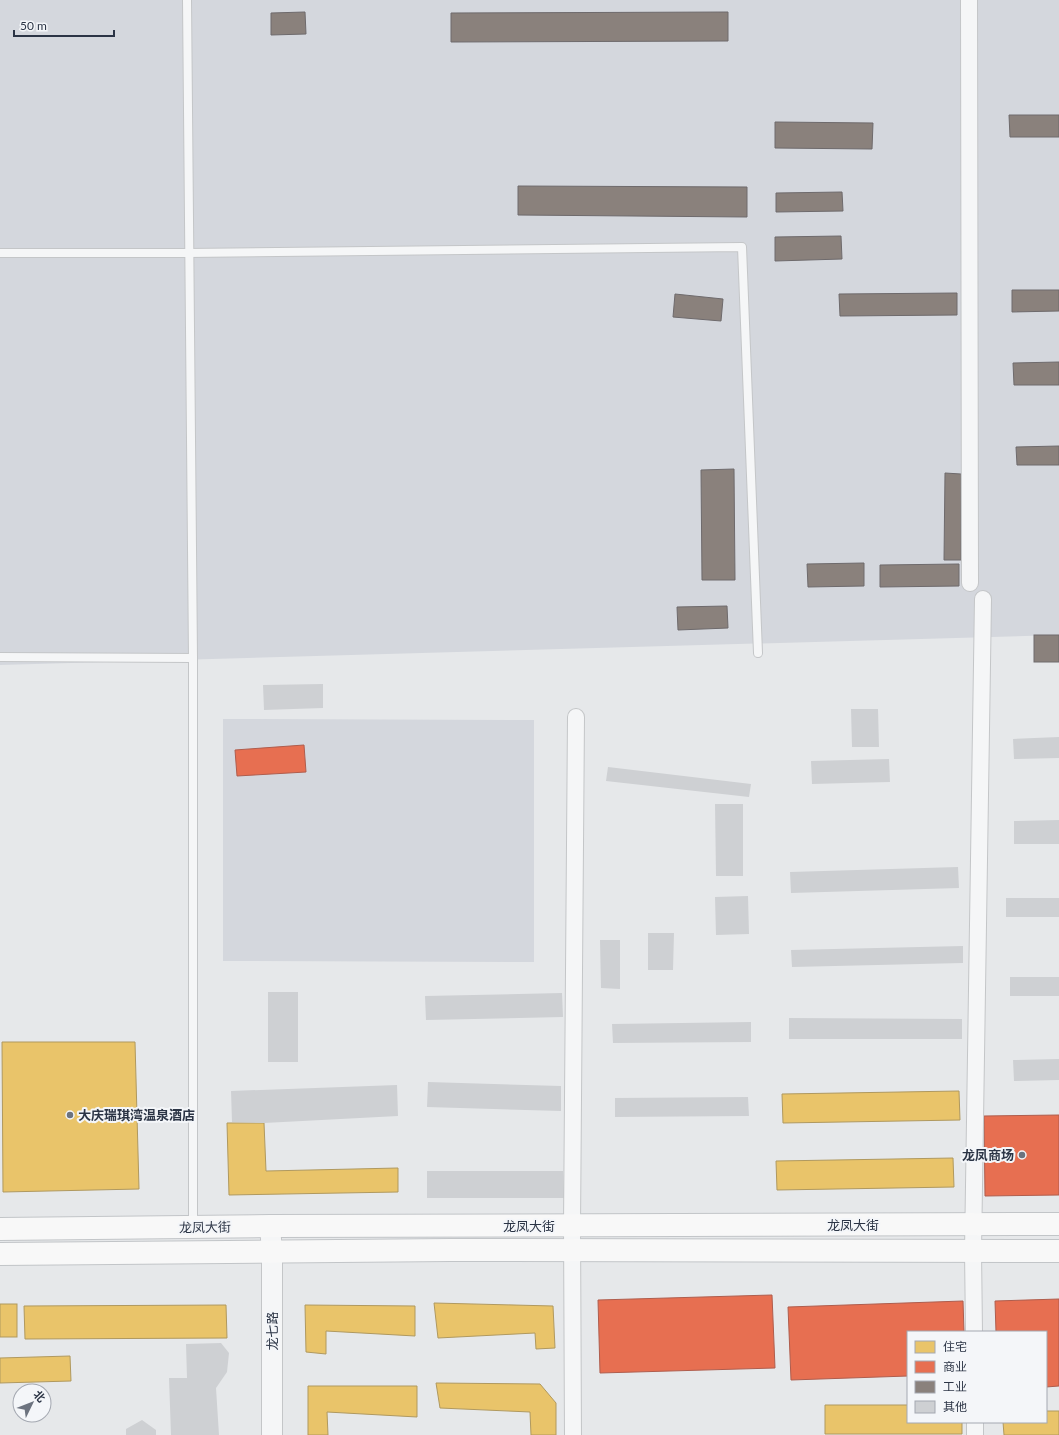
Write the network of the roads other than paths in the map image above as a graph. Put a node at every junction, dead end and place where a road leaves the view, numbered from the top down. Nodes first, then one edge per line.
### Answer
1 (187, 0) edge
2 (969, 0) edge
3 (0, 253) edge
4 (188, 253) junction
5 (970, 584) dead end
6 (983, 599) dead end
7 (758, 653) dead end
8 (0, 657) edge
9 (193, 658) junction
10 (576, 717) dead end
11 (1059, 1224) edge
12 (974, 1225) junction
13 (270, 1226) junction
14 (572, 1226) junction
15 (193, 1227) junction
16 (0, 1229) edge
17 (573, 1251) junction
18 (973, 1251) junction
19 (1059, 1251) edge
20 (272, 1252) junction
21 (0, 1254) edge
22 (974, 1331) edge
23 (975, 1423) edge
24 (272, 1435) edge
25 (573, 1435) edge
26 (975, 1435) edge

1 - 4 lane
2 - 5 street
3 - 4 lane
4 - 7 lane
4 - 9 lane
6 - 12 street
8 - 9 lane
9 - 15 lane
10 - 14 street
11 - 12 main road, 龙凤大街
12 - 14 main road, 龙凤大街
12 - 18 street
13 - 14 main road, 龙凤大街
13 - 15 main road, 龙凤大街
13 - 20 street, 龙七路
14 - 17 street
15 - 16 main road, 龙凤大街
17 - 18 main road, 龙凤大街
17 - 20 main road, 龙凤大街
17 - 25 street
18 - 19 main road, 龙凤大街
18 - 22 street
20 - 21 main road, 龙凤大街
20 - 24 street, 龙七路
23 - 26 street

